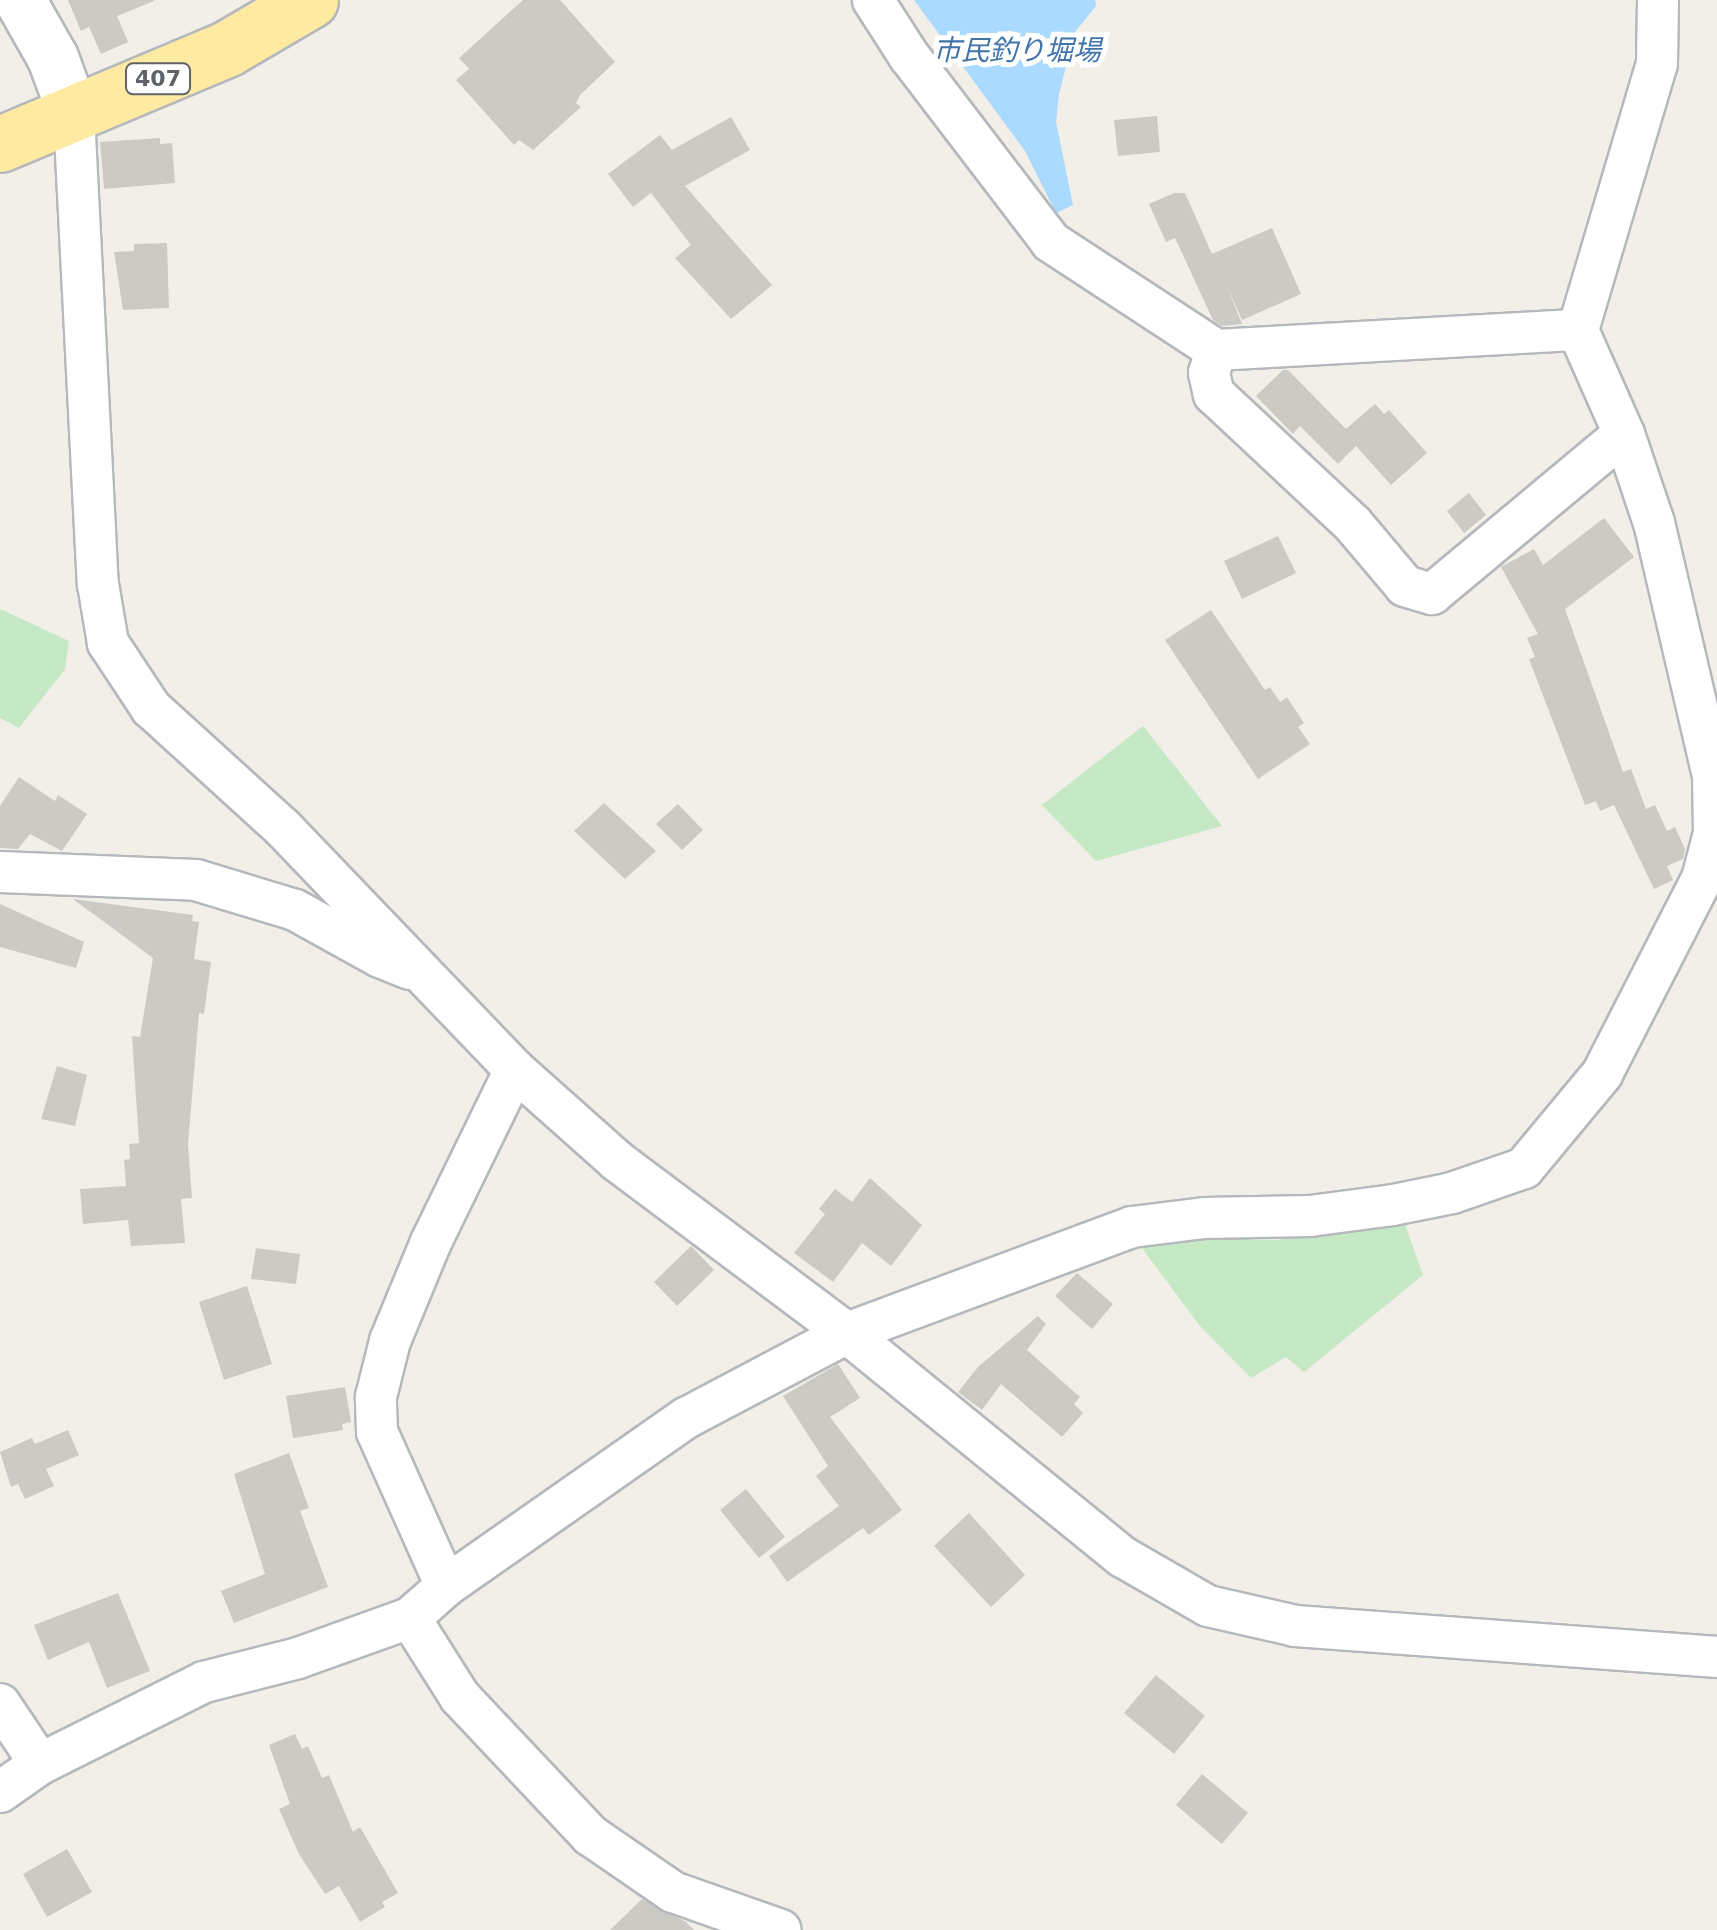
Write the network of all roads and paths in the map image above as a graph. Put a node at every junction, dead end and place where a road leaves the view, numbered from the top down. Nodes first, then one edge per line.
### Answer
1 (20, 0) edge
2 (310, 0) edge
3 (874, 0) edge
4 (1658, 0) edge
5 (74, 115) junction
6 (0, 144) edge
7 (1578, 330) junction
8 (1216, 350) junction
9 (1624, 434) junction
10 (0, 872) edge
11 (1710, 878) edge
12 (428, 975) junction
13 (515, 1070) junction
14 (848, 1333) junction
15 (446, 1586) junction
16 (410, 1618) junction
17 (1717, 1657) edge
18 (0, 1704) edge
19 (40, 1764) junction
20 (0, 1792) edge
21 (781, 1930) edge

1 - 5 street
2 - 5 highway, 407
3 - 8 street
4 - 7 street
5 - 6 highway, 407
5 - 12 street
7 - 8 street
7 - 9 street
8 - 9 street
9 - 11 street
10 - 12 street
11 - 14 street
12 - 13 street
13 - 14 street
13 - 15 street
14 - 15 street
14 - 17 street
15 - 16 street
16 - 19 street
16 - 21 street
18 - 19 street
19 - 20 street

